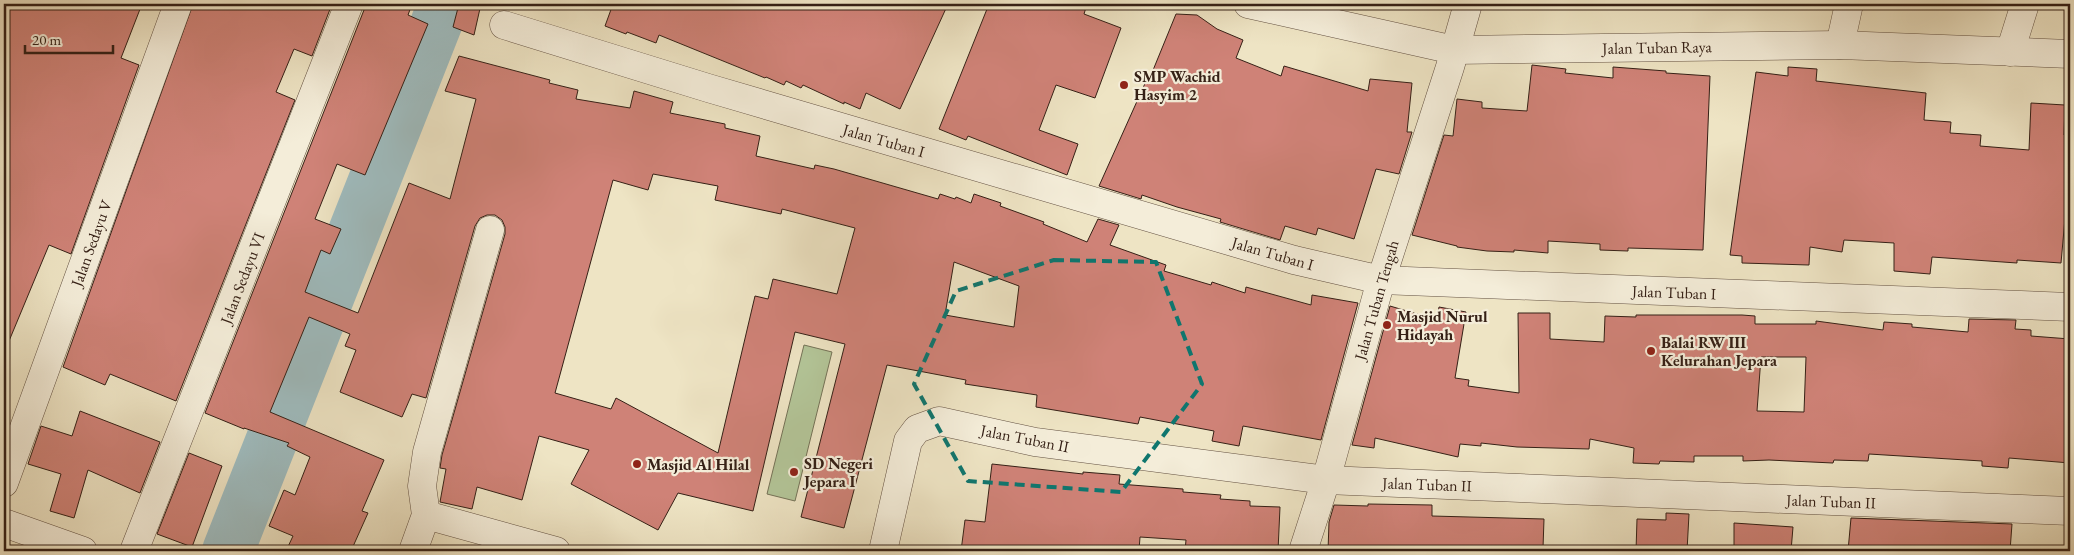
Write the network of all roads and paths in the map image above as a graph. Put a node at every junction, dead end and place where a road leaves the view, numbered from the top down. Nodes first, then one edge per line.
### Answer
1 (178, 4) edge
2 (349, 4) edge
3 (1248, 4) edge
4 (1468, 4) edge
5 (1849, 4) edge
6 (2025, 4) edge
7 (504, 25) dead end
8 (1840, 45) junction
9 (1454, 50) junction
10 (2010, 52) junction
11 (2070, 54) edge
12 (490, 230) dead end
13 (1380, 280) junction
14 (2070, 307) edge
15 (1326, 480) junction
16 (4, 483) edge
17 (2070, 511) edge
18 (426, 515) junction
19 (4, 523) edge
20 (83, 551) edge
21 (134, 551) edge
22 (413, 551) edge
23 (556, 551) edge
24 (884, 551) edge
25 (1303, 551) edge

1 - 16 street, Jalan Sedayu V
2 - 21 street, Jalan Sedayu VI
3 - 9 street, Jalan Tuban Raya
4 - 9 street, Jalan Tuban Tengah
5 - 8 street
6 - 10 street
7 - 13 street, Jalan Tuban I
8 - 9 street, Jalan Tuban Raya
8 - 10 street, Jalan Tuban Raya
9 - 13 street, Jalan Tuban Tengah
10 - 11 street, Jalan Tuban Raya
12 - 18 street
13 - 14 street, Jalan Tuban I
13 - 15 street, Jalan Tuban Tengah
15 - 17 street, Jalan Tuban II
15 - 24 street, Jalan Tuban II
15 - 25 street, Jalan Tuban Tengah
18 - 22 street
18 - 23 street
19 - 20 street

